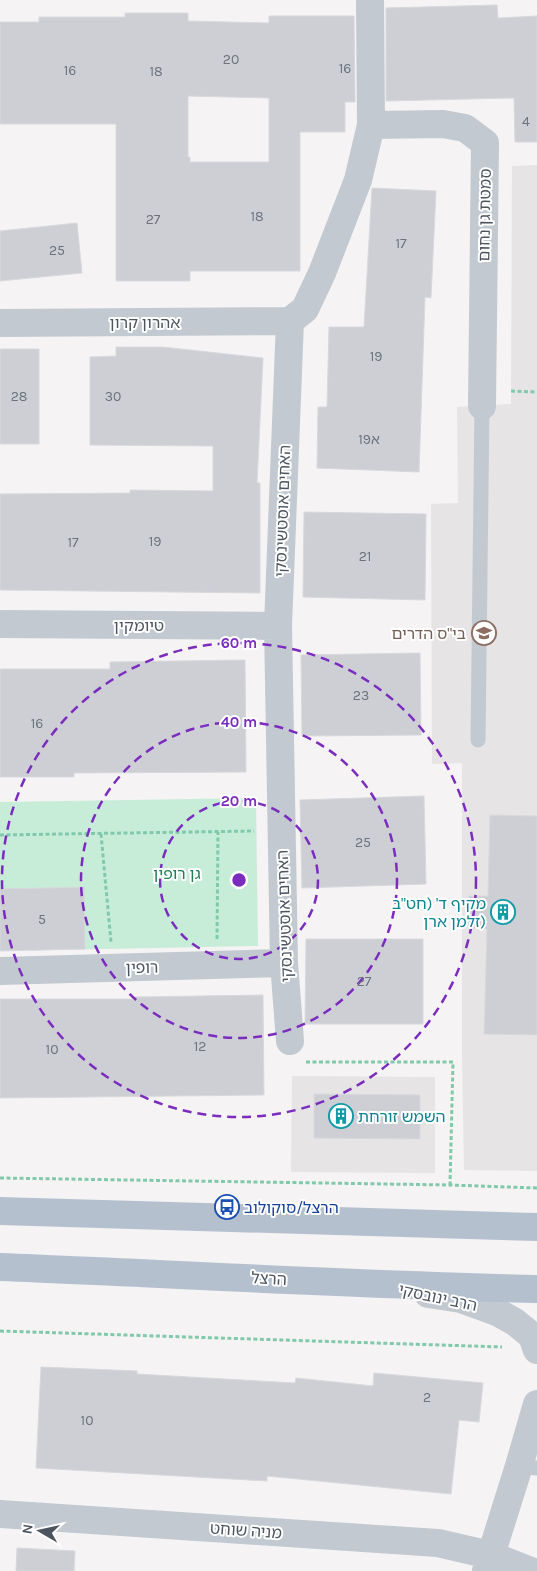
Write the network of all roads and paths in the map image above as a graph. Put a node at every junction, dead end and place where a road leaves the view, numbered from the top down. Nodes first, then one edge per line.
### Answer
1 (370, 0) edge
2 (371, 124) junction
3 (290, 321) junction
4 (0, 323) edge
5 (511, 391) dead end
6 (537, 392) edge
7 (482, 406) joint
8 (0, 624) edge
9 (278, 626) junction
10 (478, 740) dead end
11 (282, 831) junction
12 (218, 832) junction
13 (101, 834) junction
14 (0, 835) edge
15 (108, 914) dead end
16 (217, 928) dead end
17 (284, 963) junction
18 (0, 971) edge
19 (290, 1042) joint
20 (0, 1178) edge
21 (450, 1185) junction
22 (537, 1188) edge
23 (0, 1211) edge
24 (537, 1227) edge
25 (0, 1267) edge
26 (380, 1285) junction
27 (537, 1289) edge
28 (0, 1332) edge
29 (534, 1343) edge
30 (537, 1404) edge
31 (528, 1467) edge
32 (0, 1514) edge
33 (488, 1563) edge
34 (531, 1571) edge

1 - 2 street
2 - 3 street
2 - 7 street, סמטת גן נחום
3 - 4 street, אהרון קרון
3 - 9 street, האחים אוסטשינסקי
5 - 6 path
7 - 10 lane
8 - 9 street, טיומקין
9 - 11 street, האחים אוסטשינסקי
11 - 12 path
11 - 17 street, האחים אוסטשינסקי
12 - 13 path
12 - 16 path
13 - 14 path
13 - 15 path
17 - 18 street, רופין
17 - 19 street, האחים אוסטשינסקי
19 - 21 path
20 - 21 path
21 - 22 path
23 - 24 main road
25 - 26 main road, הרצל
26 - 27 main road, הרצל
26 - 29 street, הרב ינובסקי
28 - 29 path
30 - 31 street
31 - 33 street
32 - 33 street, מניה שוחט
33 - 34 street, מניה שוחט

